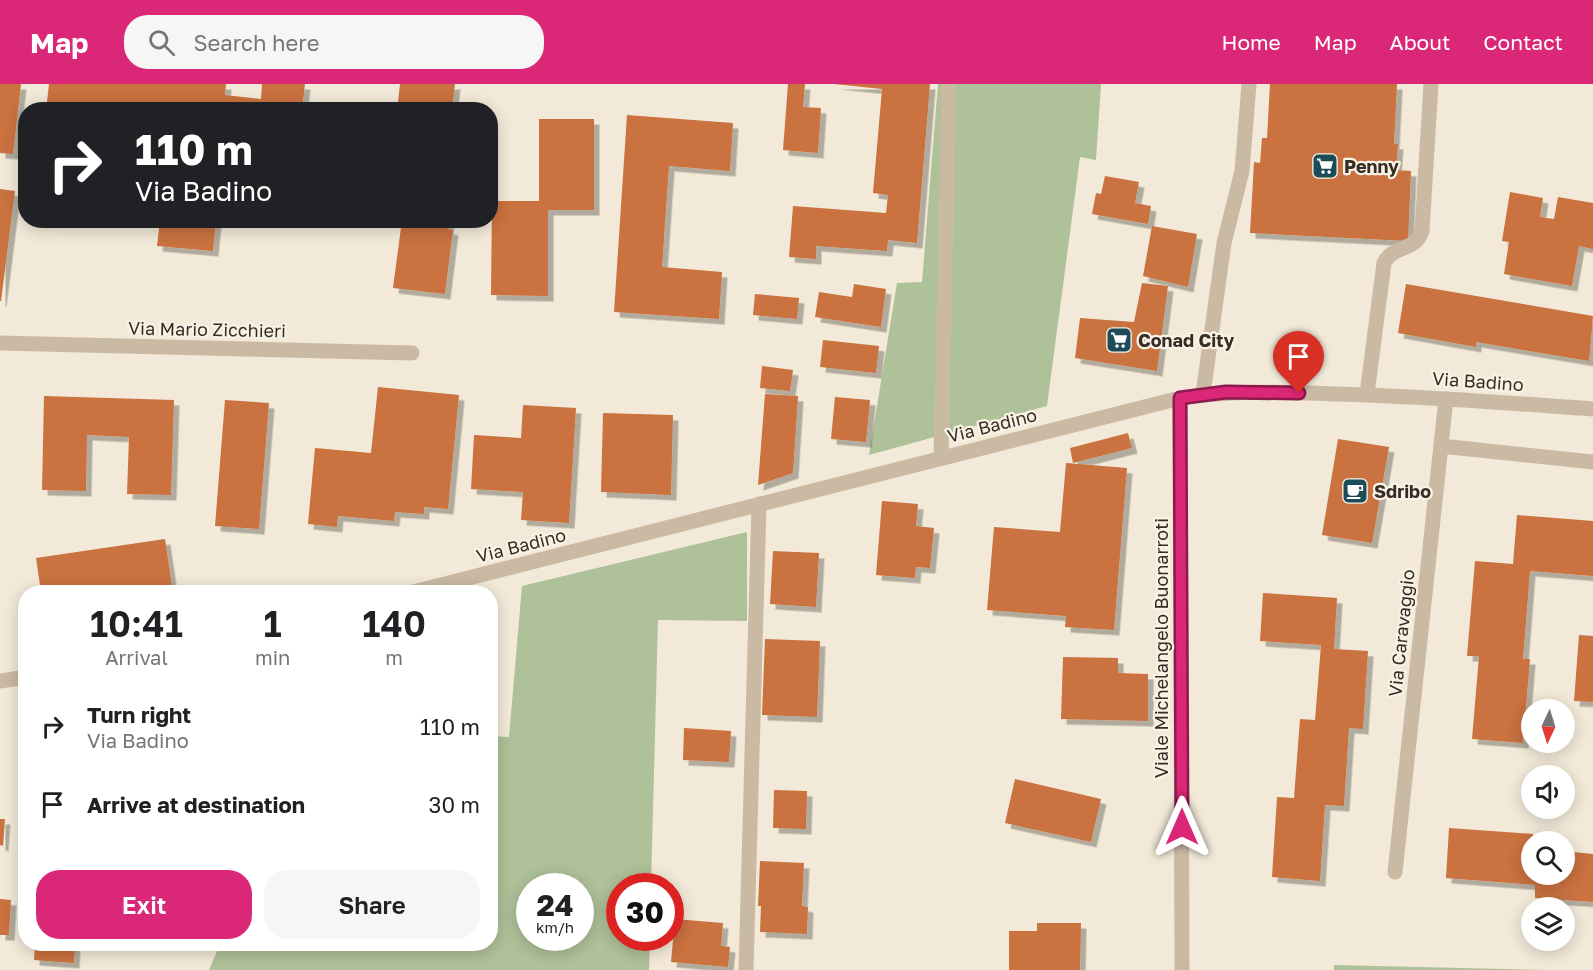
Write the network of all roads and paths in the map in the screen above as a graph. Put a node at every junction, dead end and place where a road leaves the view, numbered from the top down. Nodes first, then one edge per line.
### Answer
1 (948, 84) edge
2 (1248, 84) edge
3 (1431, 84) edge
4 (0, 343) edge
5 (412, 353) dead end
6 (1203, 394) junction
7 (1367, 394) junction
8 (1180, 398) junction
9 (1446, 399) junction
10 (1593, 409) edge
11 (1441, 446) junction
12 (941, 458) junction
13 (1593, 462) edge
14 (759, 504) junction
15 (441, 585) edge
16 (18, 678) edge
17 (0, 681) edge
18 (1395, 872) dead end
19 (746, 970) edge
20 (1182, 970) edge

1 - 12 street
2 - 6 street
3 - 7 street
4 - 5 street, Via Mario Zicchieri
6 - 7 street, Via Badino
6 - 8 street, Via Badino
7 - 9 street, Via Badino
8 - 12 street, Via Badino
8 - 20 street, Viale Michelangelo Buonarroti
9 - 10 street, Via Badino
9 - 11 street, Via Caravaggio
11 - 13 street
11 - 18 street, Via Caravaggio
12 - 14 street, Via Badino
14 - 15 street, Via Badino
14 - 19 street
16 - 17 street

